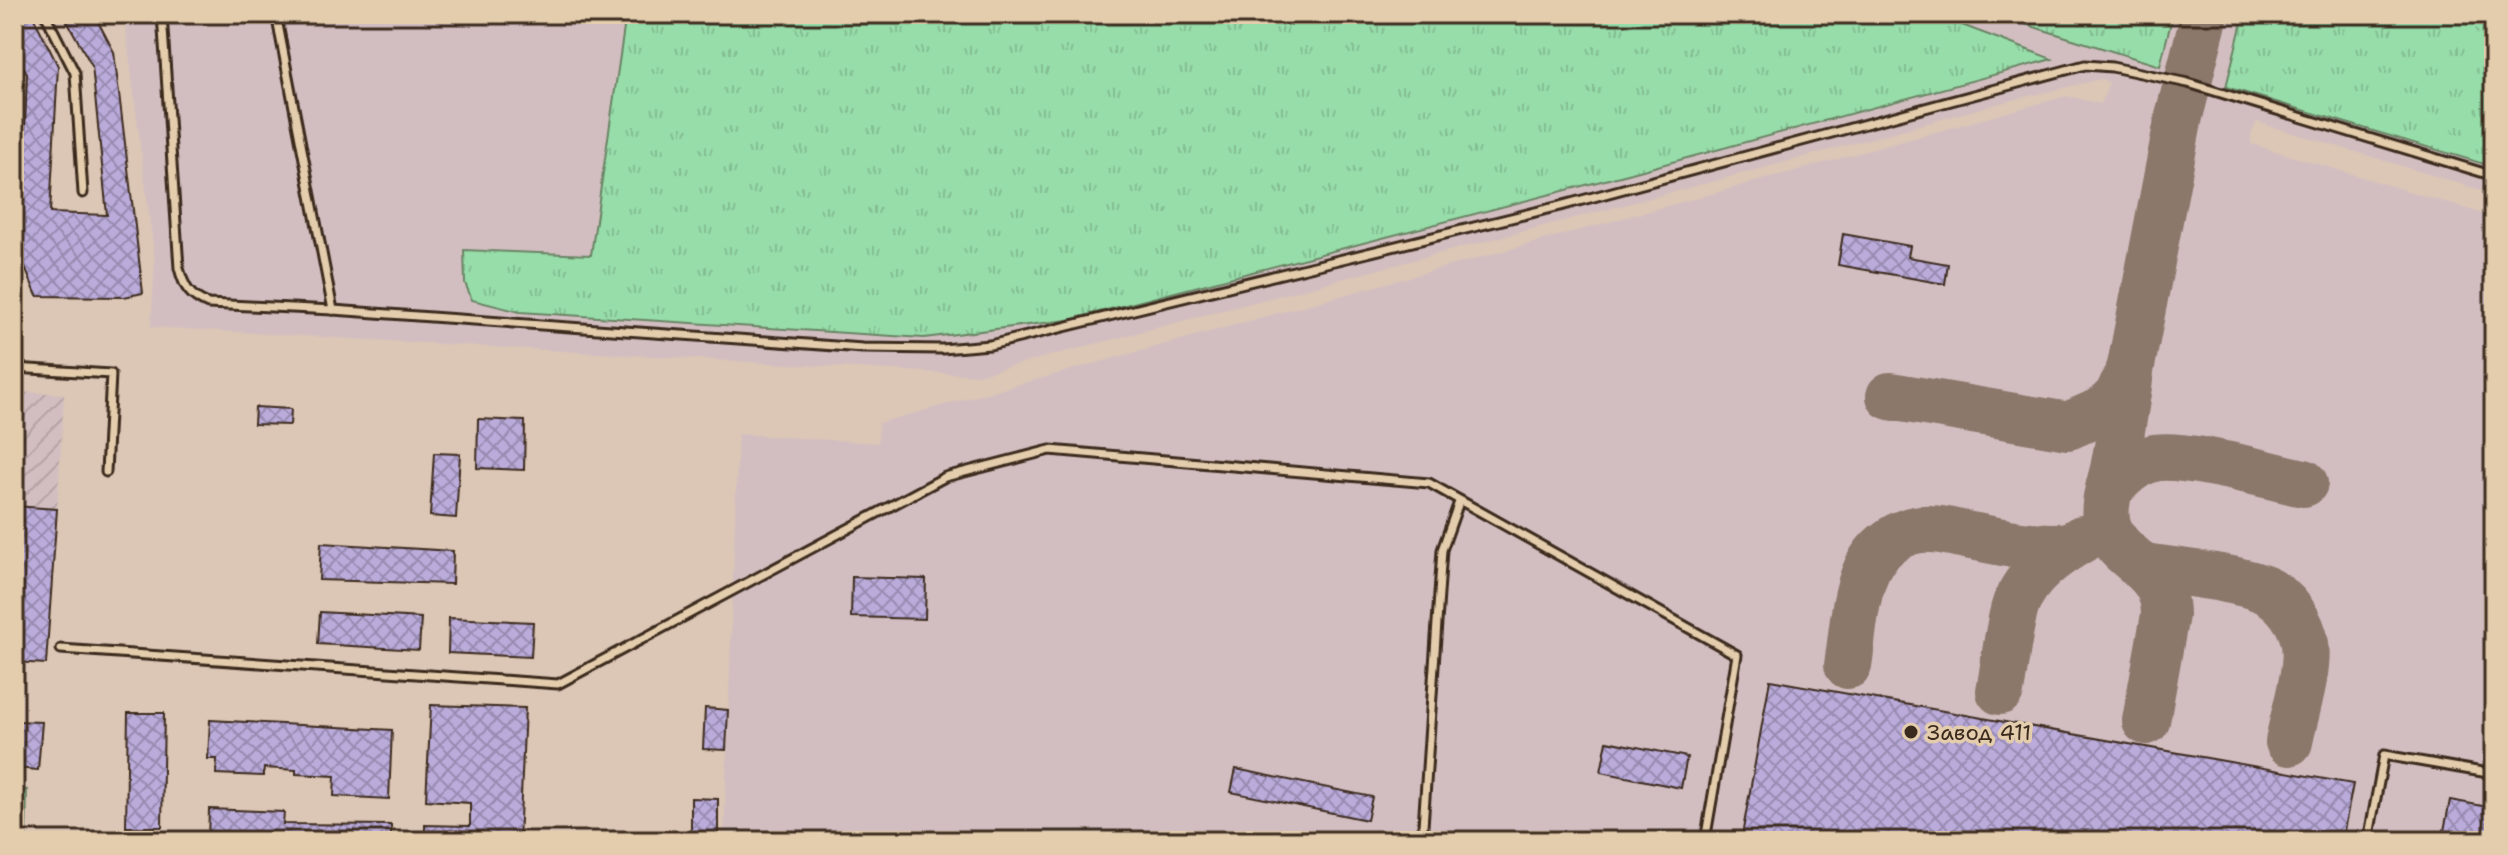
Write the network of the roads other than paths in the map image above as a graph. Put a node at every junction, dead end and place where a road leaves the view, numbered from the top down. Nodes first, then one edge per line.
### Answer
1 (45, 14) edge
2 (162, 14) edge
3 (276, 14) edge
4 (2494, 176) edge
5 (83, 193) dead end
6 (333, 310) junction
7 (14, 368) edge
8 (106, 472) dead end
9 (1459, 502) junction
10 (61, 649) dead end
11 (2494, 774) edge
12 (1422, 841) edge
13 (1705, 841) edge
14 (2368, 841) edge

1 - 5 lane
2 - 6 lane
3 - 6 lane
4 - 6 lane
7 - 8 lane
9 - 10 lane
9 - 12 lane
9 - 13 lane
11 - 14 lane

